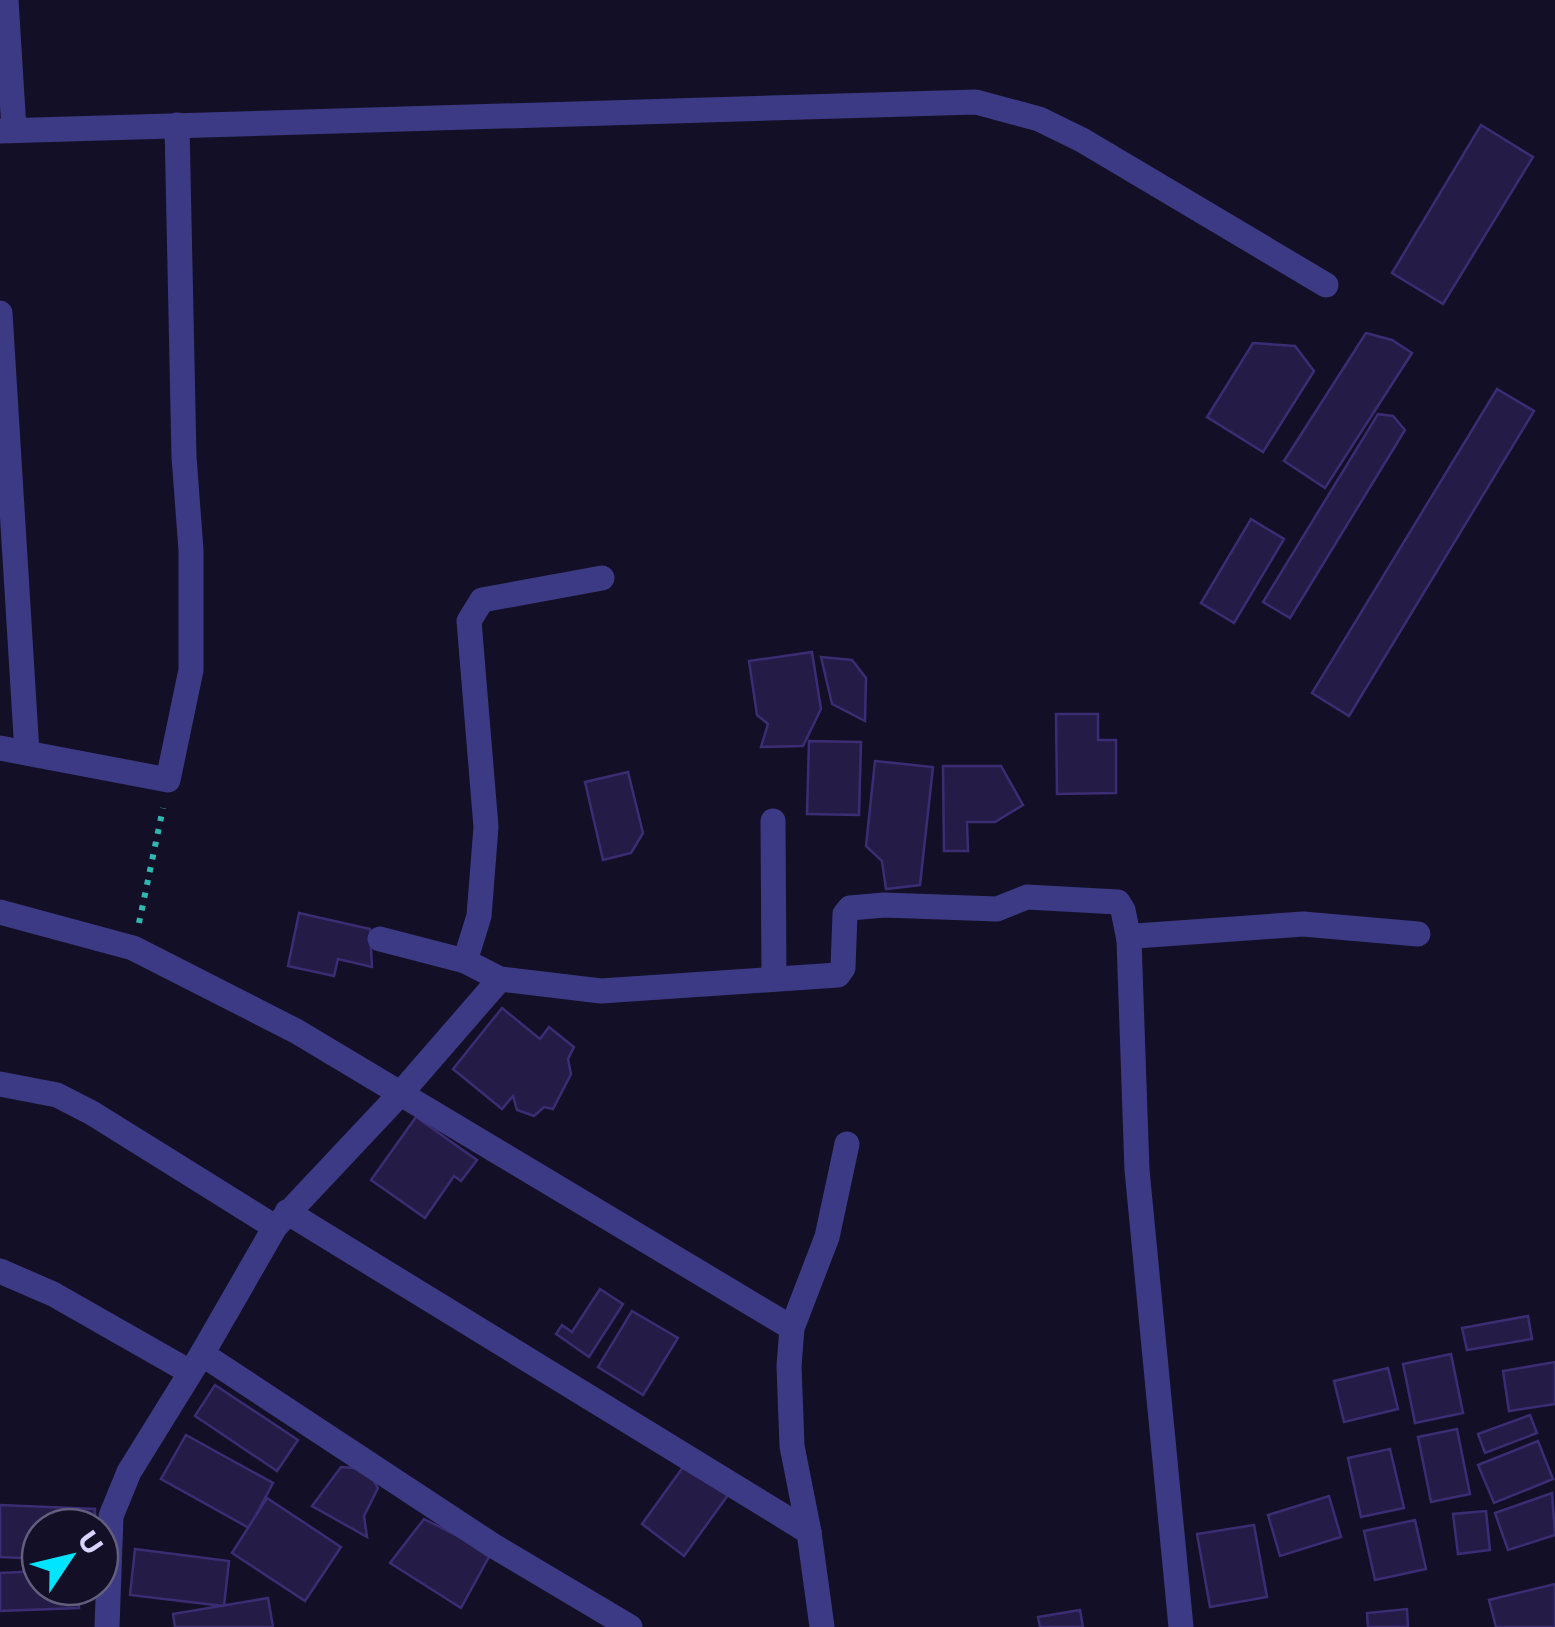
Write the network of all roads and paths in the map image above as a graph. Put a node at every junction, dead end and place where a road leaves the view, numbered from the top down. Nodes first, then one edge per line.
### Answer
1 (6, 0) edge
2 (177, 125) junction
3 (7, 130) edge
4 (1326, 286) dead end
5 (0, 313) edge
6 (602, 578) dead end
7 (0, 748) edge
8 (27, 753) junction
9 (168, 780) junction
10 (774, 821) dead end
11 (0, 912) edge
12 (1418, 934) dead end
13 (380, 938) dead end
14 (1129, 940) junction
15 (134, 948) junction
16 (465, 962) junction
17 (500, 978) junction
18 (774, 979) junction
19 (0, 1084) edge
20 (401, 1093) junction
21 (847, 1144) dead end
22 (281, 1220) junction
23 (0, 1271) edge
24 (792, 1328) junction
25 (196, 1363) junction
26 (810, 1532) junction
27 (107, 1627) edge
28 (630, 1627) edge
29 (822, 1627) edge
30 (1181, 1627) edge

1 - 3 street
2 - 3 street
2 - 4 street
2 - 9 street
5 - 8 street
6 - 16 street
7 - 8 street
8 - 9 street
9 - 15 path
10 - 18 street
11 - 15 street
12 - 14 street
13 - 16 street
14 - 18 street
14 - 30 street
15 - 20 street
16 - 17 street
17 - 18 street
17 - 20 street
19 - 22 street
20 - 22 street
20 - 24 street
21 - 24 street
22 - 25 street
22 - 26 street
23 - 25 street
24 - 26 street
25 - 27 street
25 - 28 street
26 - 29 street

